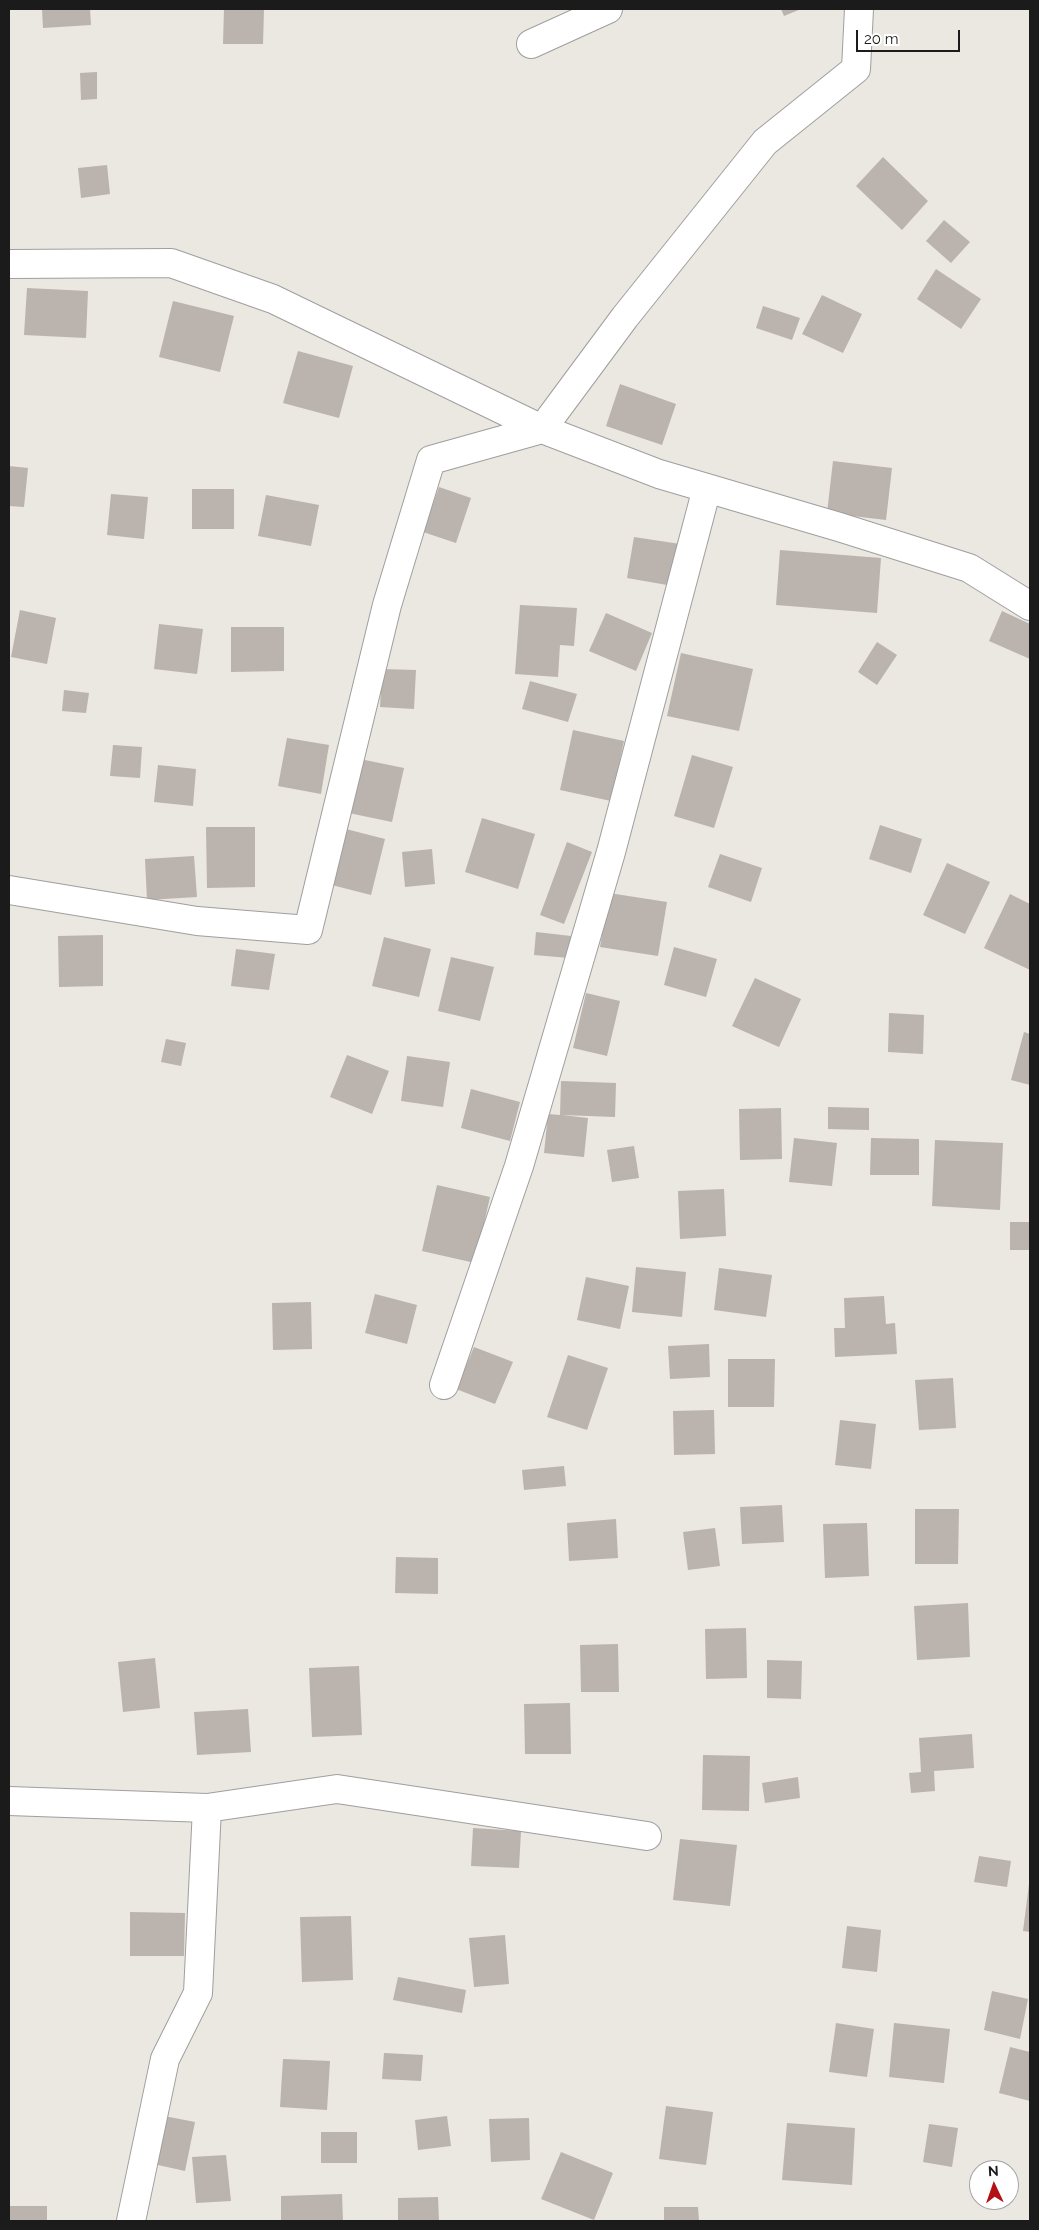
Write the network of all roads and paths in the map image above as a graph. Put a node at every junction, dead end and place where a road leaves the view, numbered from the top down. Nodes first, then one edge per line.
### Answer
1 (608, 9) edge
2 (859, 9) edge
3 (531, 44) dead end
4 (9, 264) edge
5 (542, 429) junction
6 (706, 488) junction
7 (1030, 606) edge
8 (9, 890) edge
9 (444, 1385) dead end
10 (9, 1801) edge
11 (207, 1808) junction
12 (647, 1836) dead end
13 (131, 2221) edge

1 - 3 street
2 - 5 street
4 - 5 street
5 - 6 street
5 - 8 street
6 - 7 street
6 - 9 street
10 - 11 street
11 - 12 street
11 - 13 street

